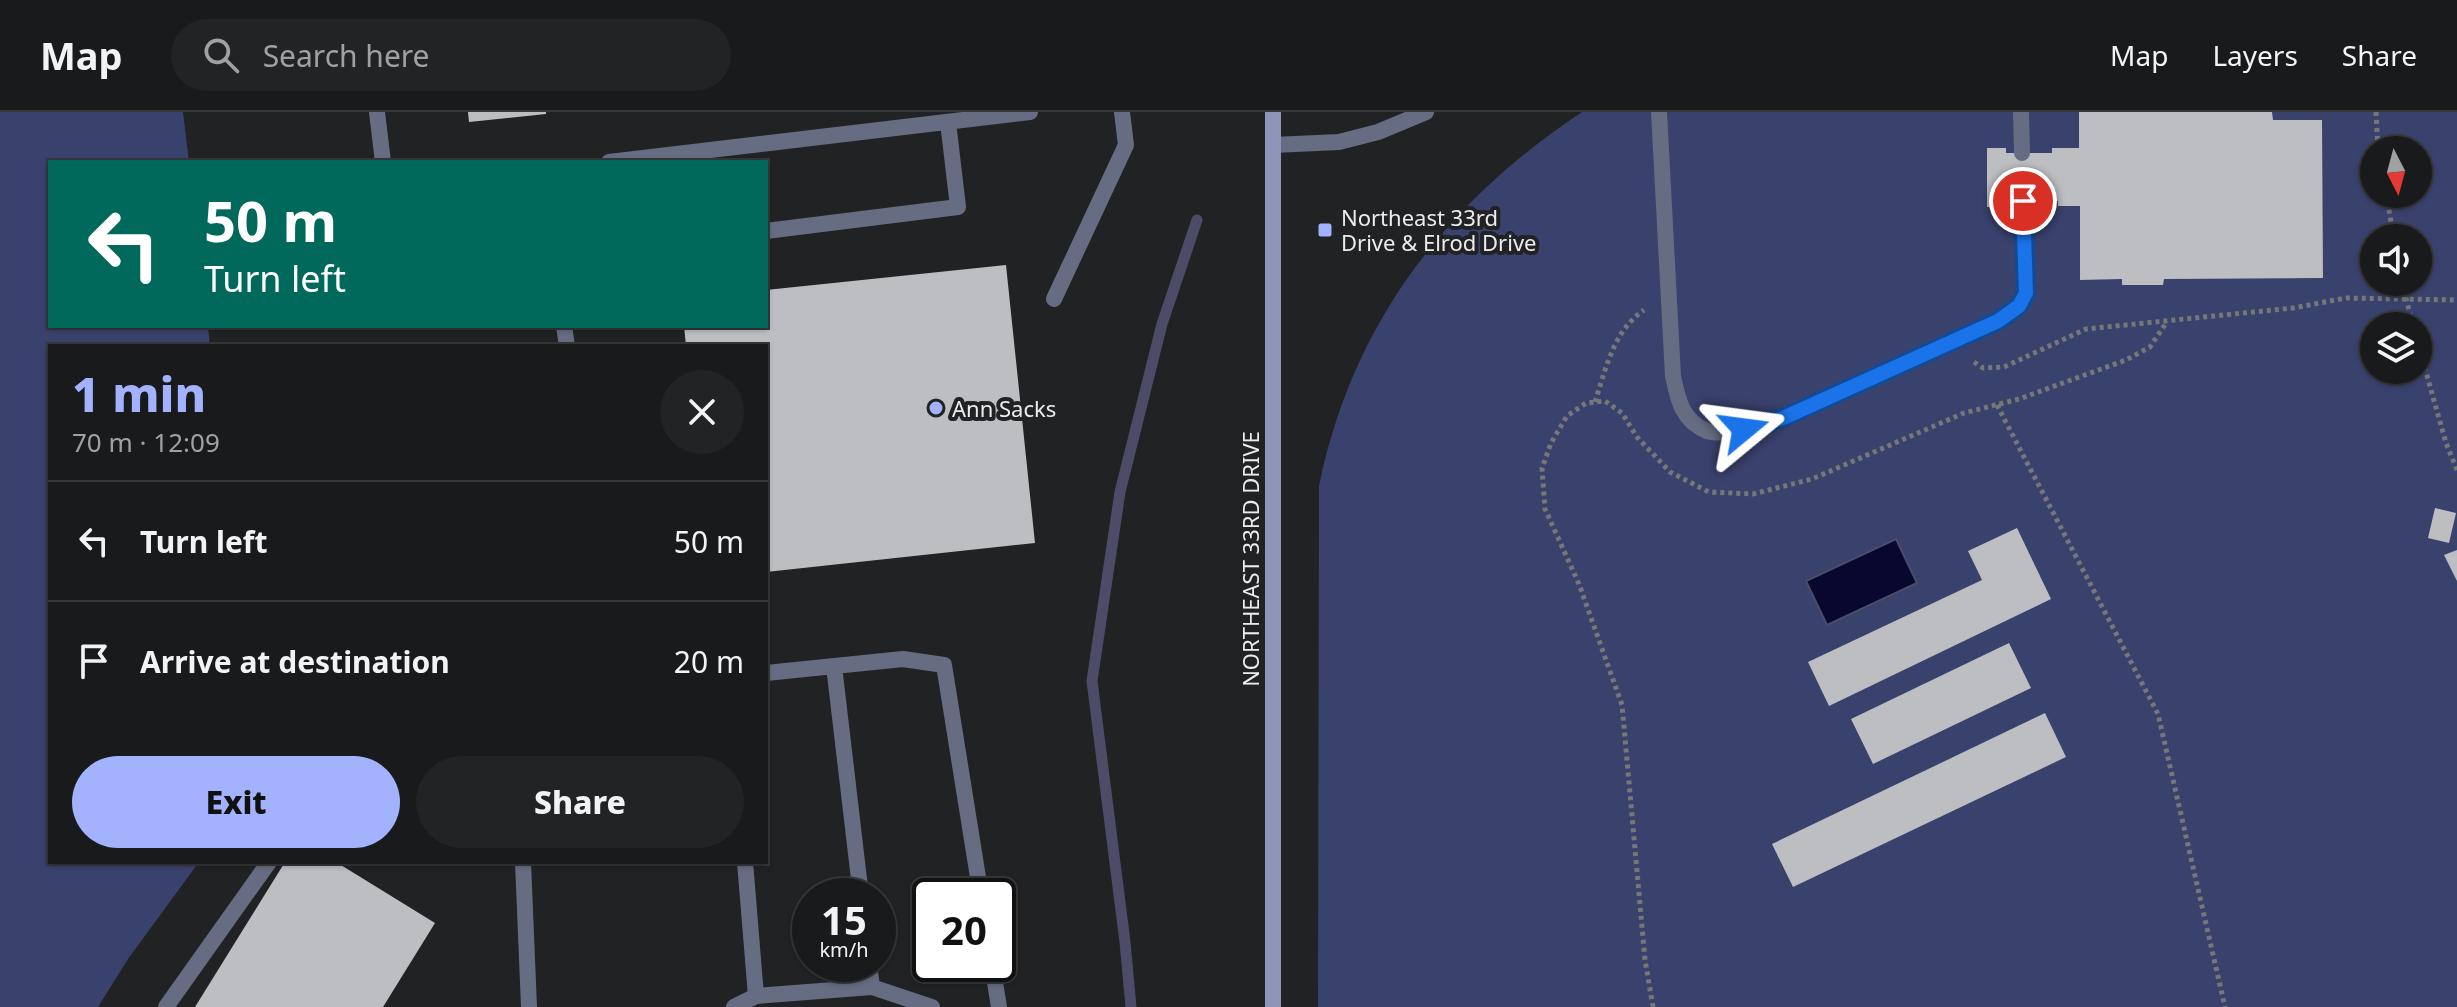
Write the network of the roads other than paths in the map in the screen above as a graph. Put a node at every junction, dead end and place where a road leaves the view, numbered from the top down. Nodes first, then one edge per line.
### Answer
1 (377, 112) edge
2 (1030, 112) edge
3 (1122, 112) edge
4 (1273, 112) edge
5 (1426, 112) edge
6 (1659, 112) edge
7 (2021, 112) edge
8 (948, 122) junction
9 (1273, 145) junction
10 (2022, 153) dead end
11 (742, 155) edge
12 (383, 160) edge
13 (650, 160) edge
14 (2023, 201) dead end
15 (768, 231) edge
16 (1054, 299) dead end
17 (834, 666) junction
18 (768, 673) edge
19 (268, 864) edge
20 (523, 864) edge
21 (745, 864) edge
22 (859, 878) edge
23 (978, 878) edge
24 (871, 982) edge
25 (995, 982) edge
26 (872, 987) junction
27 (756, 996) junction
28 (166, 1007) edge
29 (529, 1007) edge
30 (734, 1007) edge
31 (932, 1007) edge
32 (999, 1007) edge
33 (1273, 1007) edge

1 - 12 street
2 - 8 street
3 - 16 street
4 - 9 main road, NORTHEAST 33RD DRIVE
5 - 9 street
6 - 14 street
7 - 10 street
8 - 11 street
8 - 15 street
9 - 33 main road, NORTHEAST 33RD DRIVE
11 - 13 street
17 - 18 street
17 - 22 street
17 - 23 street
19 - 28 street
20 - 29 street
21 - 27 street
24 - 26 street
25 - 32 street
26 - 27 street
26 - 31 street
27 - 30 street

